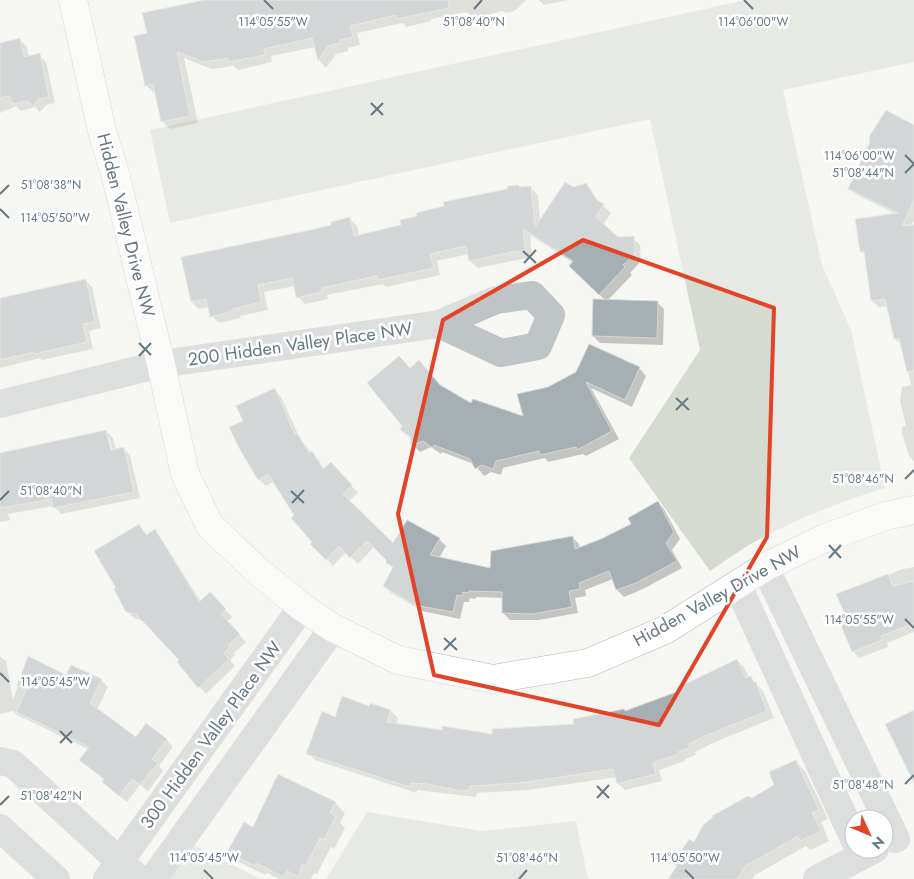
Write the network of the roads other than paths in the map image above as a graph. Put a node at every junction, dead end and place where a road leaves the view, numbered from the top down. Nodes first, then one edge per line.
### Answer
1 (73, 0) edge
2 (439, 324) dead end
3 (161, 364) junction
4 (0, 404) edge
5 (914, 510) edge
6 (765, 567) junction
7 (737, 584) junction
8 (302, 607) junction
9 (333, 628) junction
10 (0, 761) edge
11 (859, 809) edge
12 (864, 809) edge
13 (0, 828) edge
14 (852, 859) edge
15 (121, 873) edge
16 (56, 879) edge
17 (153, 879) edge
18 (817, 879) edge

1 - 3 street, Hidden Valley Drive NW
2 - 3 street, 200 Hidden Valley Place NW
3 - 4 street, 200 Hidden Valley Place NW
3 - 8 street, Hidden Valley Drive NW
5 - 6 street, Hidden Valley Drive NW
6 - 7 street, Hidden Valley Drive NW
6 - 12 street
7 - 9 street, Hidden Valley Drive NW
7 - 11 street
8 - 9 street, Hidden Valley Drive NW
8 - 15 street, 300 Hidden Valley Place NW
9 - 17 street, 300 Hidden Valley Place NW
10 - 15 street, 300 Hidden Valley Place NW
13 - 16 street
14 - 18 street

